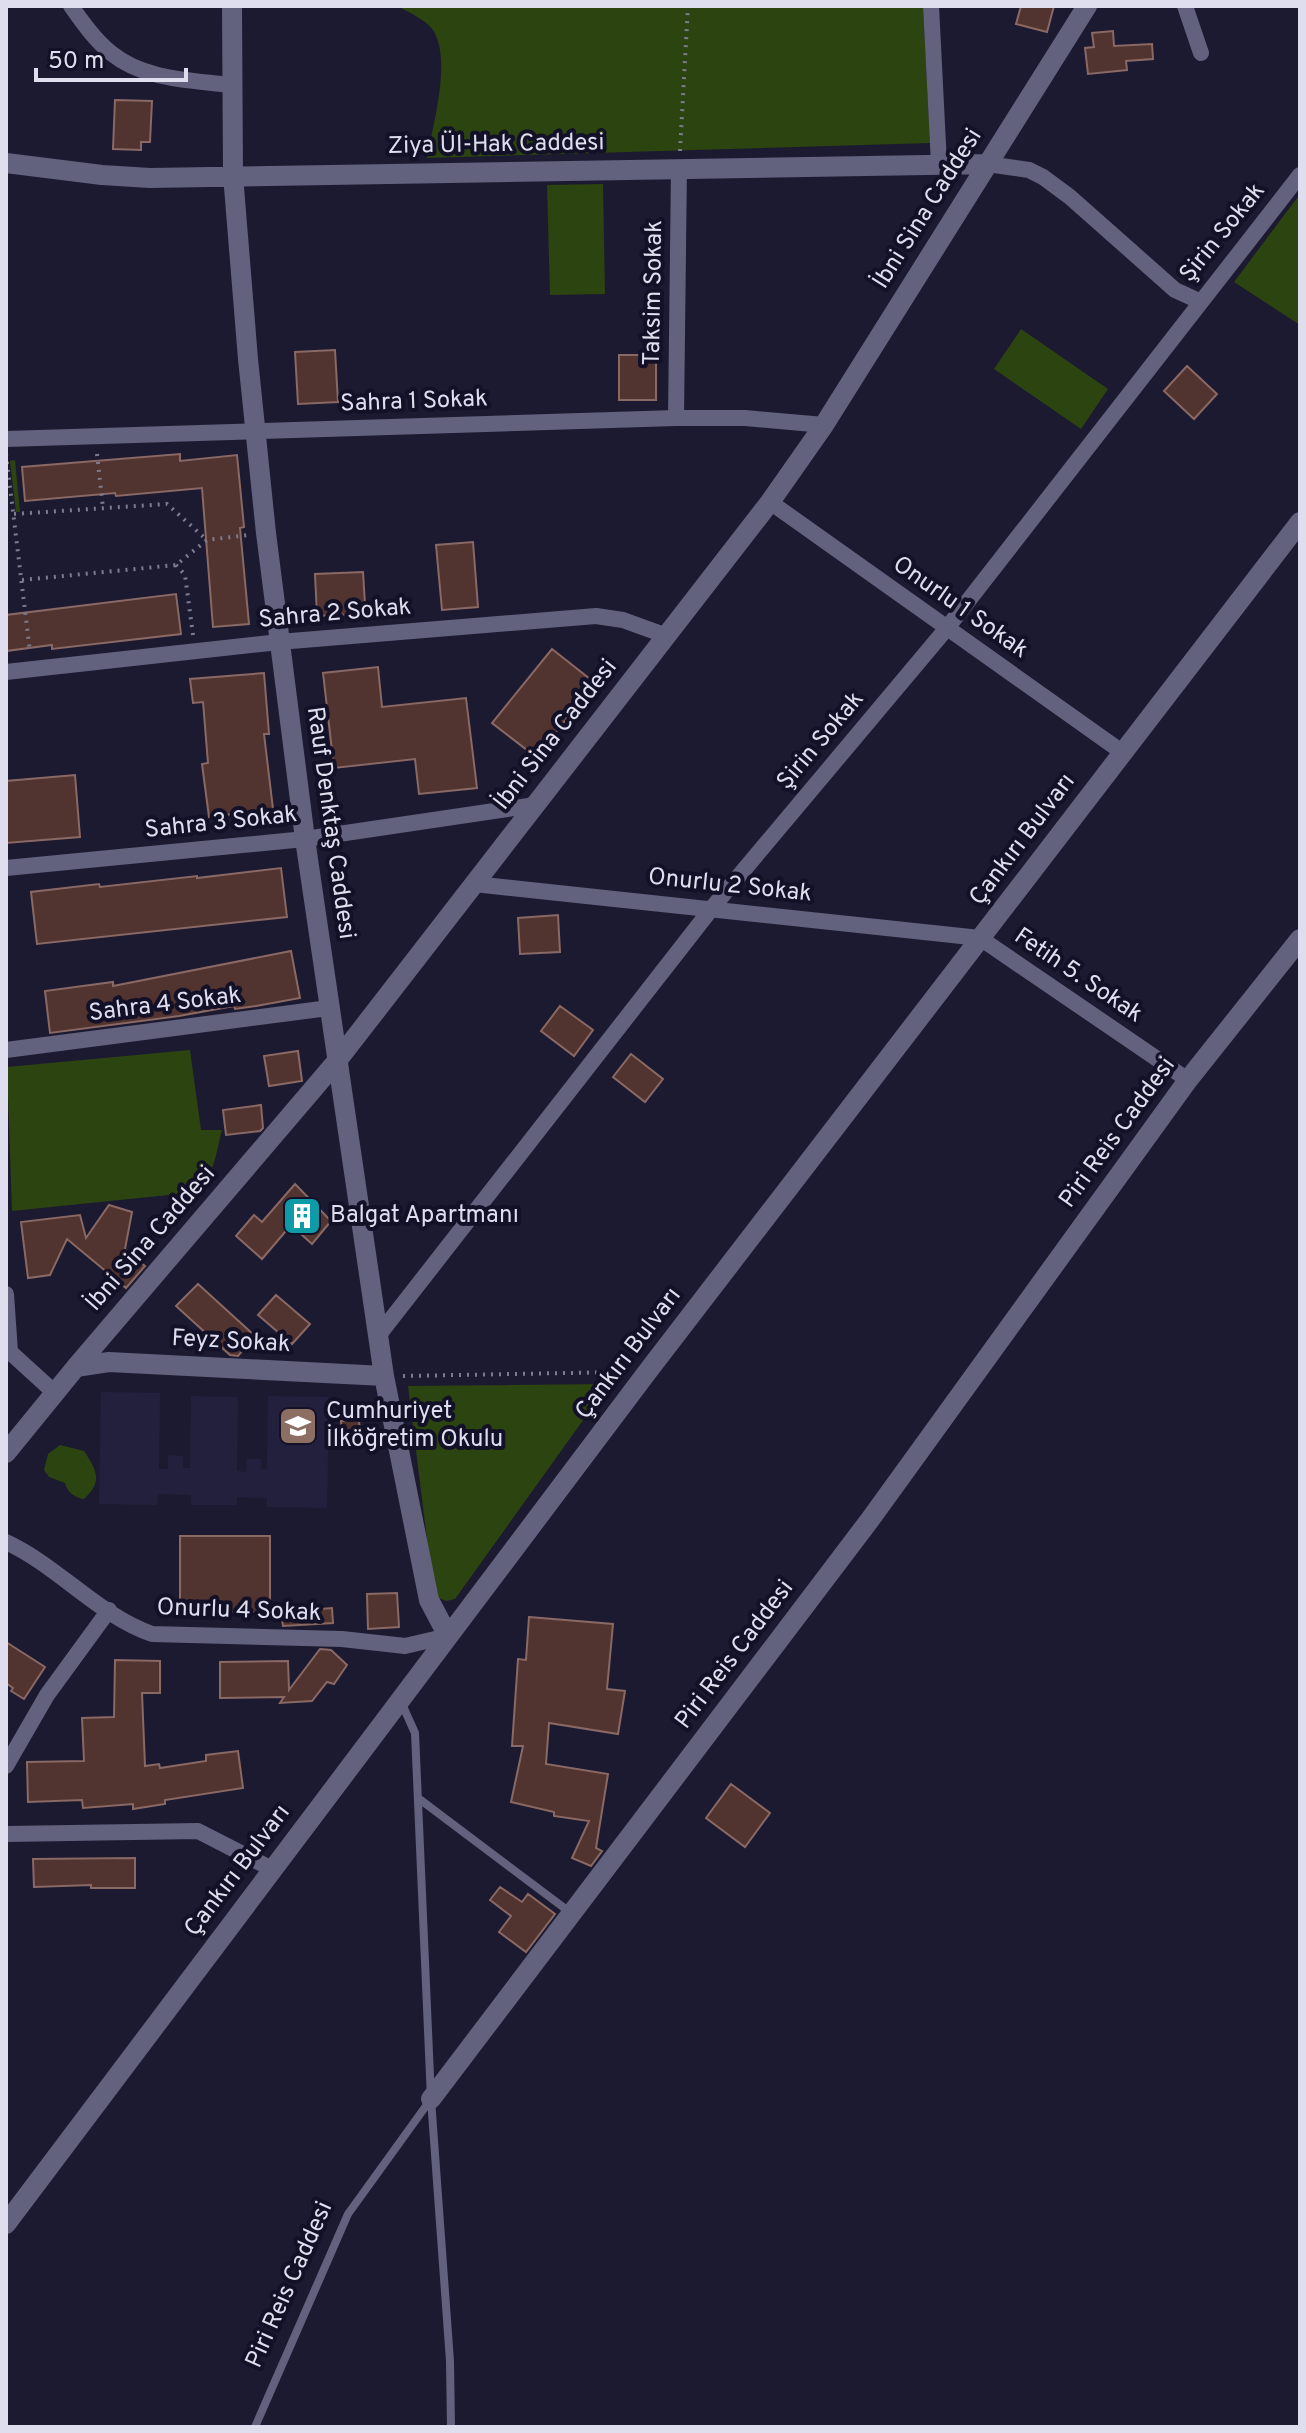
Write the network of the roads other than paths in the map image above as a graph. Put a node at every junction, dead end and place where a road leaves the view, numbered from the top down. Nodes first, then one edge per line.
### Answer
1 (71, 6) edge
2 (232, 6) edge
3 (931, 6) edge
4 (1087, 6) edge
5 (1185, 6) edge
6 (1201, 53) dead end
7 (230, 85) junction
8 (6, 163) edge
9 (939, 164) junction
10 (987, 164) junction
11 (679, 168) junction
12 (233, 175) junction
13 (1300, 175) edge
14 (1199, 301) junction
15 (676, 418) junction
16 (824, 425) junction
17 (255, 430) junction
18 (6, 439) edge
19 (770, 502) junction
20 (1300, 522) edge
21 (947, 628) junction
22 (667, 636) junction
23 (279, 642) junction
24 (6, 672) edge
25 (1122, 752) junction
26 (535, 805) junction
27 (305, 839) junction
28 (6, 868) edge
29 (474, 884) junction
30 (712, 908) junction
31 (980, 938) junction
32 (1300, 939) edge
33 (329, 1008) junction
34 (6, 1050) edge
35 (337, 1061) junction
36 (1188, 1080) junction
37 (6, 1294) edge
38 (378, 1336) junction
39 (76, 1367) junction
40 (384, 1376) junction
41 (55, 1393) junction
42 (6, 1453) edge
43 (6, 1542) edge
44 (109, 1610) junction
45 (448, 1636) junction
46 (400, 1699) junction
47 (6, 1766) edge
48 (418, 1798) junction
49 (6, 1834) edge
50 (272, 1869) junction
51 (572, 1913) junction
52 (431, 2099) junction
53 (6, 2224) edge
54 (255, 2427) edge
55 (451, 2427) edge

1 - 7 street
2 - 7 street, Rauf Denktaş Caddesi
3 - 9 street
4 - 10 street, İbni Sina Caddesi
5 - 6 street
7 - 12 street, Rauf Denktaş Caddesi
8 - 12 street, Ziya Ül-Hak Caddesi
9 - 10 street, Ziya Ül-Hak Caddesi
9 - 11 street, Ziya Ül-Hak Caddesi
10 - 14 street
10 - 16 street, İbni Sina Caddesi
11 - 12 street, Ziya Ül-Hak Caddesi
11 - 15 street, Taksim Sokak
12 - 17 street, Rauf Denktaş Caddesi
13 - 14 street, Şirin Sokak
14 - 21 street, Şirin Sokak
15 - 16 street, Sahra 1 Sokak
15 - 17 street, Sahra 1 Sokak
16 - 19 street, İbni Sina Caddesi
17 - 18 street, Sahra 1 Sokak
17 - 23 street, Rauf Denktaş Caddesi
19 - 21 street, Onurlu 1 Sokak
19 - 22 street, İbni Sina Caddesi
20 - 25 street, Çankırı Bulvarı
21 - 25 street, Onurlu 1 Sokak
21 - 30 street, Şirin Sokak
22 - 23 street, Sahra 2 Sokak
22 - 26 street, İbni Sina Caddesi
23 - 24 street, Sahra 2 Sokak
23 - 27 street, Rauf Denktaş Caddesi
25 - 31 street, Çankırı Bulvarı
26 - 27 street, Sahra 3 Sokak
26 - 29 street, İbni Sina Caddesi
27 - 28 street, Sahra 3 Sokak
27 - 33 street, Rauf Denktaş Caddesi
29 - 30 street, Onurlu 2 Sokak
29 - 35 street, İbni Sina Caddesi
30 - 31 street, Onurlu 2 Sokak
30 - 38 street, Şirin Sokak
31 - 36 street, Fetih 5. Sokak
31 - 45 street, Çankırı Bulvarı
32 - 36 street, Piri Reis Caddesi
33 - 34 street, Sahra 4 Sokak
33 - 35 street, Rauf Denktaş Caddesi
35 - 38 street, Rauf Denktaş Caddesi
35 - 39 street, İbni Sina Caddesi
36 - 51 street, Piri Reis Caddesi
37 - 41 street
38 - 40 street, Rauf Denktaş Caddesi
39 - 40 street, Feyz Sokak
39 - 41 street, İbni Sina Caddesi
40 - 45 street, Rauf Denktaş Caddesi
41 - 42 street, İbni Sina Caddesi
43 - 44 street, Onurlu 4 Sokak
44 - 45 street, Onurlu 4 Sokak
44 - 47 street
45 - 46 street, Çankırı Bulvarı
46 - 48 lane
46 - 50 street, Çankırı Bulvarı
48 - 51 lane
48 - 52 lane
49 - 50 street
50 - 53 street, Çankırı Bulvarı
51 - 52 street, Piri Reis Caddesi
52 - 54 lane, Piri Reis Caddesi
52 - 55 lane

